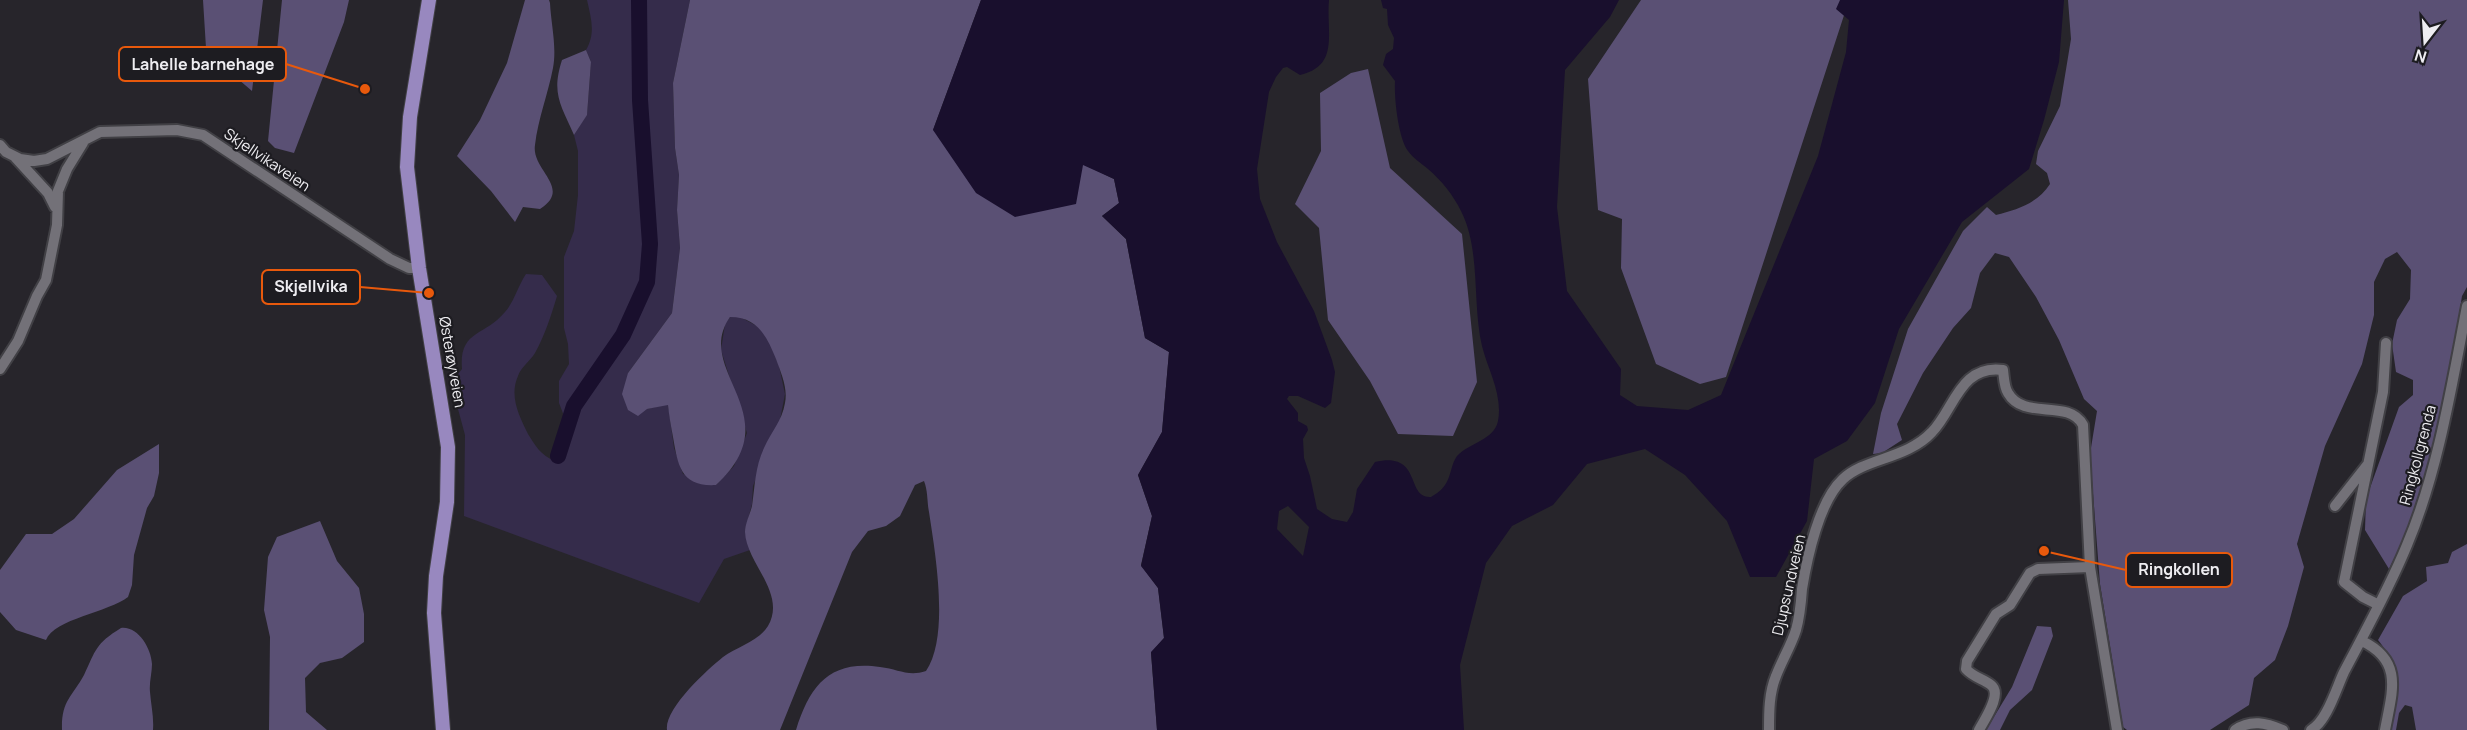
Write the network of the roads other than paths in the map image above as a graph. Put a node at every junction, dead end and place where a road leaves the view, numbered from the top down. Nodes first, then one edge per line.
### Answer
1 (429, 0) edge
2 (84, 141) junction
3 (0, 145) edge
4 (14, 156) junction
5 (56, 210) junction
6 (419, 268) junction
7 (2467, 306) edge
8 (2386, 344) dead end
9 (0, 369) edge
10 (2368, 464) junction
11 (2334, 506) dead end
12 (2090, 567) junction
13 (2379, 605) junction
14 (2362, 641) junction
15 (443, 730) edge
16 (1769, 730) edge
17 (1979, 730) edge
18 (2117, 730) edge
19 (2235, 730) edge
20 (2283, 730) edge
21 (2311, 730) edge
22 (2385, 730) edge

1 - 6 main road, Østerøyveien
2 - 4 street, Skjellvikaveien
2 - 5 street
2 - 6 street, Skjellvikaveien
3 - 4 street
4 - 5 street
5 - 9 street
6 - 15 main road, Østerøyveien
7 - 13 street, Ringkollgrenda
8 - 10 street
10 - 11 street
10 - 13 street
12 - 16 street, Djupsundveien
12 - 17 street
12 - 18 street
13 - 14 street, Ringkollgrenda
14 - 21 street, Ringkollgrenda
14 - 22 street
19 - 20 street

